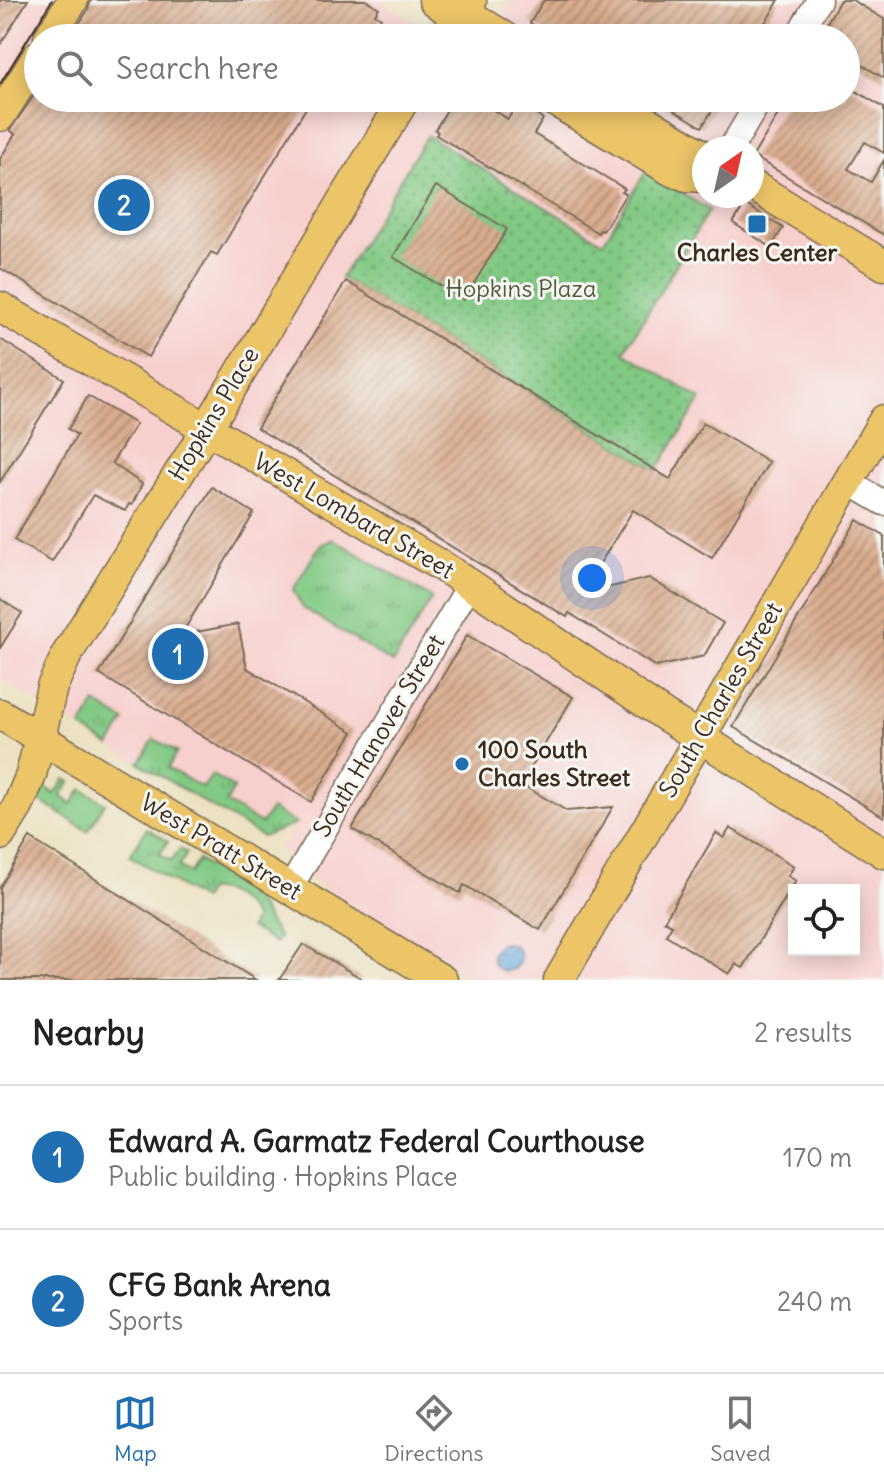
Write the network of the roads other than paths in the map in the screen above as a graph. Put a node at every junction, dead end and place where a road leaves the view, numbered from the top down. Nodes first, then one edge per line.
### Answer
1 (73, 0) edge
2 (434, 0) edge
3 (819, 0) edge
4 (459, 23) edge
5 (58, 24) edge
6 (484, 24) edge
7 (804, 24) edge
8 (24, 78) edge
9 (397, 112) edge
10 (573, 112) edge
11 (630, 112) edge
12 (753, 112) edge
13 (0, 116) edge
14 (738, 136) edge
15 (692, 149) edge
16 (692, 176) edge
17 (764, 192) edge
18 (884, 265) edge
19 (0, 307) edge
20 (884, 420) edge
21 (206, 430) junction
22 (848, 482) junction
23 (884, 503) edge
24 (470, 584) junction
25 (0, 714) edge
26 (39, 737) junction
27 (700, 737) junction
28 (0, 835) edge
29 (884, 853) edge
30 (290, 888) junction
31 (442, 980) edge
32 (559, 980) edge

1 - 5 main road
2 - 4 main road
3 - 7 street
4 - 6 main road
8 - 13 main road
9 - 21 main road, Hopkins Place
10 - 16 main road
11 - 15 main road
12 - 14 street
17 - 18 main road
19 - 21 main road, West Lombard Street
20 - 22 main road, South Charles Street
21 - 24 main road, West Lombard Street
21 - 26 main road, Hopkins Place
22 - 23 street
22 - 27 main road, South Charles Street
24 - 27 main road, West Lombard Street
24 - 30 street, South Hanover Street
25 - 26 main road, West Pratt Street
26 - 28 main road, Hopkins Place
26 - 30 main road, West Pratt Street
27 - 29 main road, West Lombard Street
27 - 32 main road, South Charles Street
30 - 31 main road, West Pratt Street

